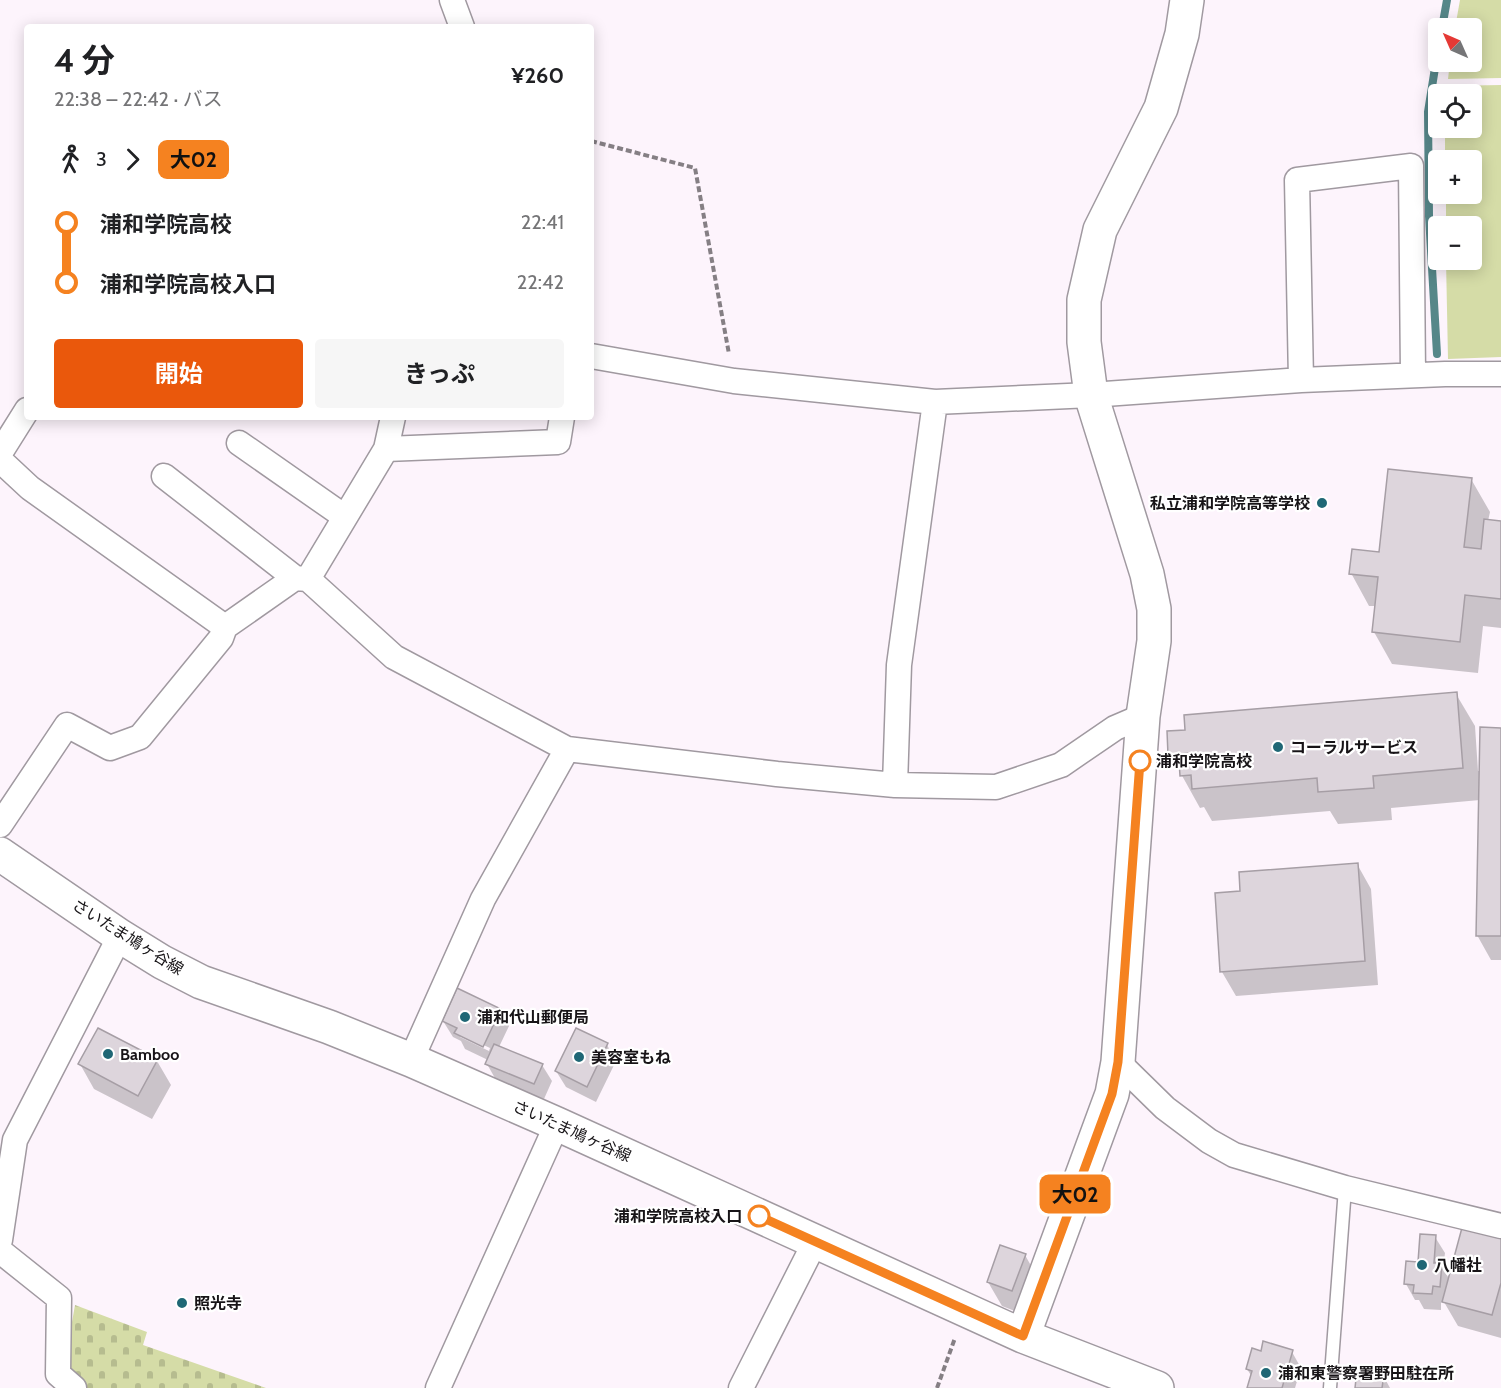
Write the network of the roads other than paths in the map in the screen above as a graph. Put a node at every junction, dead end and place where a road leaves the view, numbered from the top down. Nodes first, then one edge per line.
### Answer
1 (452, 0) edge
2 (1187, 0) edge
3 (461, 24) edge
4 (594, 357) edge
5 (1430, 374) junction
6 (1501, 374) edge
7 (1302, 380) junction
8 (1091, 395) junction
9 (935, 402) junction
10 (24, 415) edge
11 (392, 420) edge
12 (562, 420) edge
13 (239, 443) dead end
14 (386, 449) junction
15 (0, 453) edge
16 (0, 459) edge
17 (164, 476) dead end
18 (345, 518) junction
19 (301, 578) junction
20 (225, 627) junction
21 (1143, 716) junction
22 (567, 748) junction
23 (895, 785) junction
24 (0, 825) edge
25 (0, 854) edge
26 (120, 936) junction
27 (411, 1060) junction
28 (1118, 1062) junction
29 (557, 1124) junction
30 (5, 1169) edge
31 (1345, 1188) junction
32 (1501, 1226) edge
33 (0, 1240) edge
34 (815, 1242) junction
35 (0, 1251) edge
36 (1023, 1336) junction
37 (74, 1388) edge
38 (438, 1388) edge
39 (741, 1388) edge
40 (1157, 1388) edge
41 (1330, 1388) edge

1 - 3 street
2 - 8 street
4 - 9 street
5 - 6 street
5 - 7 street
5 - 7 street
7 - 8 street
8 - 9 street
8 - 21 street
9 - 23 street
10 - 15 street
11 - 14 street
12 - 14 street
13 - 18 street
14 - 18 street
16 - 20 street
17 - 19 street
18 - 19 street
19 - 20 street
19 - 22 street
20 - 24 street
21 - 23 street
21 - 28 street
22 - 23 street
22 - 27 street
25 - 26 street, さいたま鳩ヶ谷線
26 - 27 street, さいたま鳩ヶ谷線
26 - 30 street
27 - 29 street, さいたま鳩ヶ谷線
28 - 31 street
28 - 36 street
29 - 34 street, さいたま鳩ヶ谷線
29 - 38 street
30 - 33 street
31 - 32 street
31 - 41 lane
34 - 36 street, さいたま鳩ヶ谷線
34 - 39 street
35 - 37 street
36 - 40 street, さいたま鳩ヶ谷線

